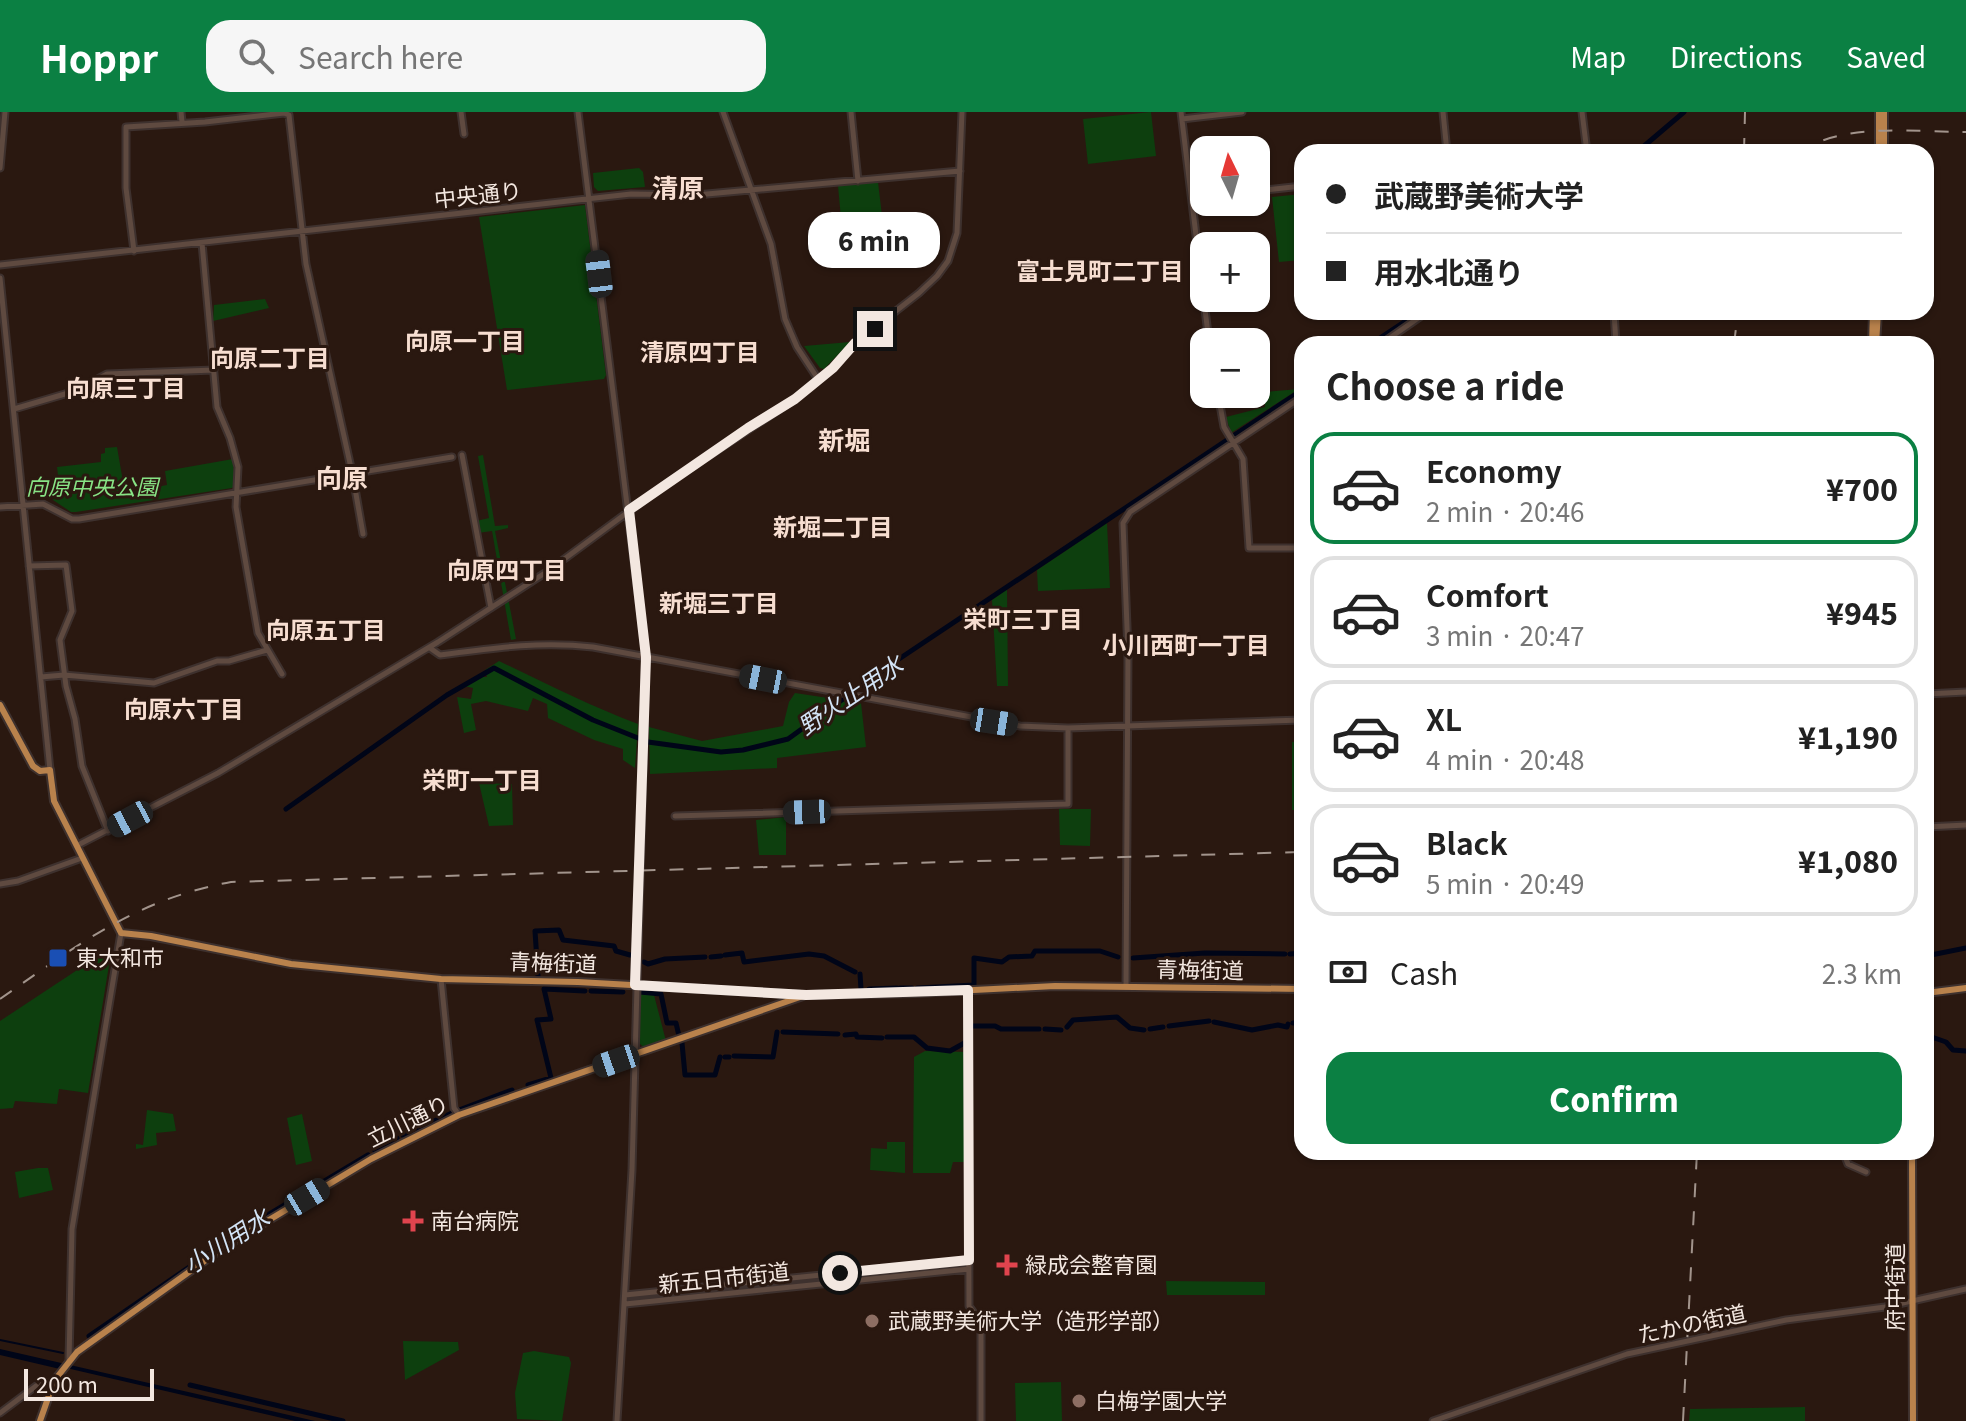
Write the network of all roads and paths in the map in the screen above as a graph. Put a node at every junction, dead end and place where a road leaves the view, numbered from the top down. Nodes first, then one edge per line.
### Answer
1 (5, 112) edge
2 (181, 112) edge
3 (461, 112) edge
4 (578, 112) edge
5 (723, 112) edge
6 (851, 112) edge
7 (1242, 112) edge
8 (1443, 112) edge
9 (1582, 112) edge
10 (1881, 112) edge
11 (1182, 115) edge
12 (962, 116) edge
13 (182, 122) junction
14 (464, 134) dead end
15 (1446, 144) edge
16 (1586, 144) edge
17 (1881, 144) edge
18 (0, 168) edge
19 (960, 171) junction
20 (858, 181) junction
21 (1190, 181) edge
22 (1294, 187) edge
23 (1270, 189) edge
24 (752, 191) junction
25 (589, 199) junction
26 (1194, 216) edge
27 (303, 232) junction
28 (202, 243) junction
29 (134, 251) junction
30 (0, 265) edge
31 (0, 278) edge
32 (1416, 320) edge
33 (1207, 328) edge
34 (1392, 336) edge
35 (214, 370) junction
36 (818, 379) junction
37 (1294, 402) edge
38 (1221, 408) edge
39 (14, 409) junction
40 (1232, 440) junction
41 (462, 455) dead end
42 (452, 457) dead end
43 (352, 472) junction
44 (237, 492) junction
45 (24, 505) junction
46 (0, 507) edge
47 (629, 510) junction
48 (363, 534) dead end
49 (1294, 548) edge
50 (29, 566) junction
51 (491, 608) junction
52 (430, 648) junction
53 (267, 650) junction
54 (646, 657) junction
55 (282, 674) dead end
56 (64, 675) junction
57 (41, 677) junction
58 (1966, 692) edge
59 (1934, 694) edge
60 (0, 705) edge
61 (1294, 720) edge
62 (1127, 726) junction
63 (1068, 728) junction
64 (50, 770) junction
65 (675, 816) dead end
66 (1966, 825) edge
67 (1934, 827) edge
68 (108, 831) junction
69 (78, 845) junction
70 (82, 858) junction
71 (0, 884) edge
72 (121, 933) junction
73 (441, 979) junction
74 (635, 985) junction
75 (1126, 987) junction
76 (1966, 988) edge
77 (1294, 989) edge
78 (968, 990) junction
79 (1934, 992) edge
80 (806, 995) junction
81 (634, 1055) junction
82 (459, 1115) junction
83 (1846, 1160) edge
84 (1912, 1160) edge
85 (1866, 1172) dead end
86 (969, 1260) junction
87 (969, 1269) junction
88 (777, 1280) junction
89 (779, 1288) junction
90 (1966, 1289) edge
91 (625, 1295) junction
92 (1913, 1302) junction
93 (625, 1304) junction
94 (68, 1361) junction
95 (54, 1381) junction
96 (0, 1413) edge
97 (40, 1421) edge
98 (617, 1421) edge
99 (981, 1421) edge
100 (1433, 1421) edge
101 (1913, 1421) edge

1 - 18 street
2 - 13 street
3 - 14 street
4 - 25 street
5 - 24 street
6 - 20 street
7 - 11 street
8 - 15 street
9 - 16 street
10 - 17 main road
11 - 21 street
12 - 19 street
13 - 27 street
13 - 29 street
19 - 20 street, 中央通り
19 - 36 street
20 - 24 street, 中央通り
22 - 23 street
24 - 25 street, 中央通り
24 - 36 street
25 - 27 street, 中央通り
25 - 47 street
26 - 33 street
27 - 28 street, 中央通り
27 - 43 street
28 - 29 street, 中央通り
28 - 35 street
29 - 30 street, 中央通り
31 - 39 street
32 - 34 street
35 - 39 street
35 - 44 street
36 - 47 street
37 - 40 street
38 - 40 street
39 - 45 street
40 - 49 street
40 - 62 street
41 - 51 street
42 - 43 street
43 - 44 street
43 - 48 street
44 - 45 street
44 - 53 street
45 - 46 street
45 - 50 street
47 - 51 street
47 - 54 street
50 - 56 street
50 - 57 street
51 - 52 street
52 - 54 street
52 - 68 street
53 - 55 street
53 - 56 street
54 - 63 street
54 - 74 street
56 - 57 street
56 - 68 street
57 - 64 street
58 - 59 street
60 - 64 main road
61 - 62 street
62 - 63 street
62 - 75 street
63 - 65 street
64 - 69 main road
66 - 67 street
68 - 69 street
69 - 70 main road
70 - 71 street
70 - 72 main road
72 - 73 main road, 青梅街道
72 - 94 street
73 - 74 main road, 青梅街道
73 - 82 street
74 - 80 main road, 青梅街道
74 - 81 street
75 - 77 main road, 青梅街道
75 - 78 main road, 青梅街道
76 - 79 main road
78 - 80 main road, 青梅街道
78 - 86 street
80 - 81 main road, 立川通り
81 - 82 main road, 立川通り
81 - 91 street
82 - 94 main road, 立川通り
83 - 85 street
84 - 92 main road, 府中街道
86 - 87 street
86 - 88 street, 新五日市街道
87 - 89 street, 新五日市街道
87 - 99 street
88 - 89 street
88 - 91 street, 新五日市街道
89 - 93 street, 新五日市街道
90 - 92 street, たかの街道
91 - 93 street
92 - 100 street, たかの街道
92 - 101 main road, 府中街道
93 - 98 street
94 - 95 main road
95 - 96 street
95 - 97 main road

